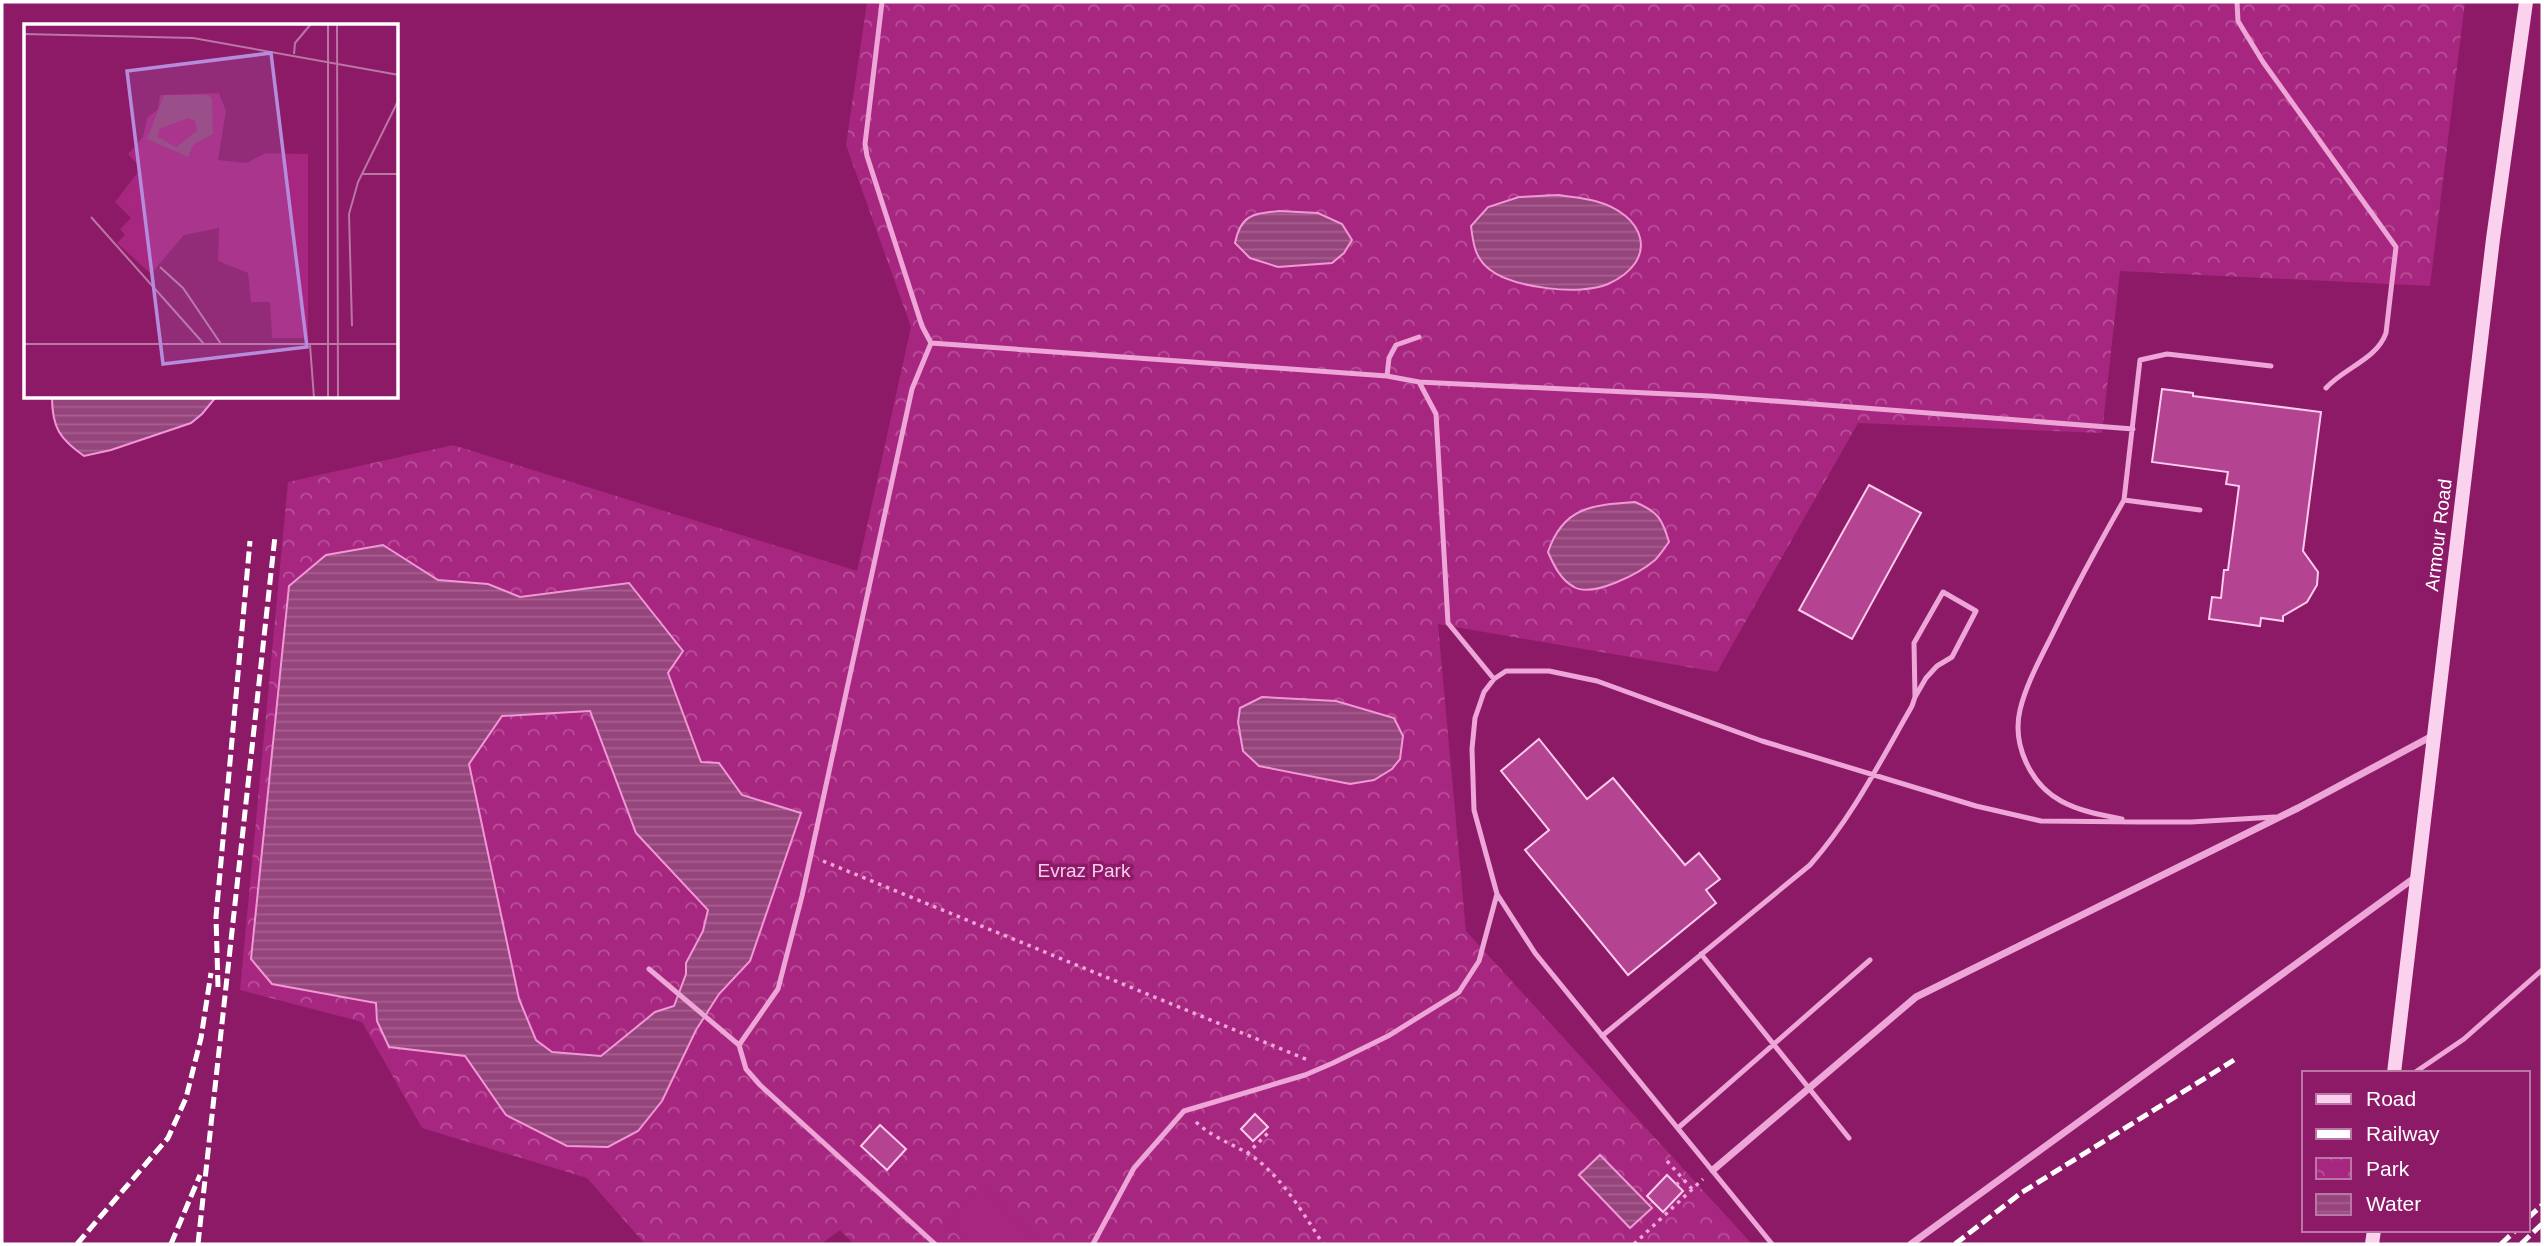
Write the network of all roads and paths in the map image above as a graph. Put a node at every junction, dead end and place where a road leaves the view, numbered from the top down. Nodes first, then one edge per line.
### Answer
1 (882, 2) edge
2 (2237, 2) edge
3 (2526, 2) edge
4 (1419, 337) dead end
5 (931, 343) junction
6 (2271, 366) dead end
7 (1387, 376) junction
8 (1419, 382) junction
9 (2326, 388) dead end
10 (2133, 429) junction
11 (2124, 500) junction
12 (2200, 510) dead end
13 (1494, 679) junction
14 (1915, 697) junction
15 (2434, 735) junction
16 (1874, 775) junction
17 (2278, 817) junction
18 (2141, 822) junction
19 (810, 858) junction
20 (2417, 876) junction
21 (1497, 894) junction
22 (1701, 954) junction
23 (1870, 960) dead end
24 (649, 969) dead end
25 (2542, 970) edge
26 (1602, 1036) junction
27 (1774, 1044) junction
28 (739, 1045) junction
29 (1309, 1060) dead end
30 (2393, 1071) edge
31 (2417, 1071) edge
32 (1809, 1088) junction
33 (1184, 1111) junction
34 (1678, 1128) junction
35 (1269, 1132) dead end
36 (1849, 1138) dead end
37 (1247, 1154) junction
38 (1667, 1161) dead end
39 (1713, 1170) junction
40 (1683, 1179) junction
41 (1676, 1185) dead end
42 (1692, 1189) junction
43 (935, 1244) edge
44 (1093, 1244) edge
45 (1323, 1244) edge
46 (1633, 1244) edge
47 (1772, 1244) edge
48 (1911, 1244) edge

1 - 5 lane
2 - 9 lane
3 - 15 street, Armour Road
4 - 7 lane
5 - 7 lane
5 - 19 lane
6 - 10 lane
7 - 8 lane
8 - 10 lane
8 - 13 lane
10 - 11 lane
11 - 12 lane
11 - 18 lane
13 - 16 lane
13 - 21 lane
14 - 14 lane
14 - 16 lane
15 - 17 street
15 - 20 street, Armour Road
16 - 18 lane
16 - 22 lane
17 - 18 lane
17 - 32 street
19 - 28 lane
19 - 29 path
20 - 30 street, Armour Road
20 - 48 street
21 - 26 lane
21 - 33 lane
22 - 26 lane
22 - 27 lane
23 - 27 lane
24 - 28 lane
25 - 31 lane
26 - 34 lane
27 - 32 lane
27 - 34 lane
28 - 43 lane
32 - 36 lane
32 - 39 street
33 - 37 path
33 - 44 lane
34 - 39 lane
35 - 37 path
37 - 45 path
38 - 40 path
39 - 42 path
39 - 47 lane
40 - 41 path
40 - 42 path
42 - 46 path

